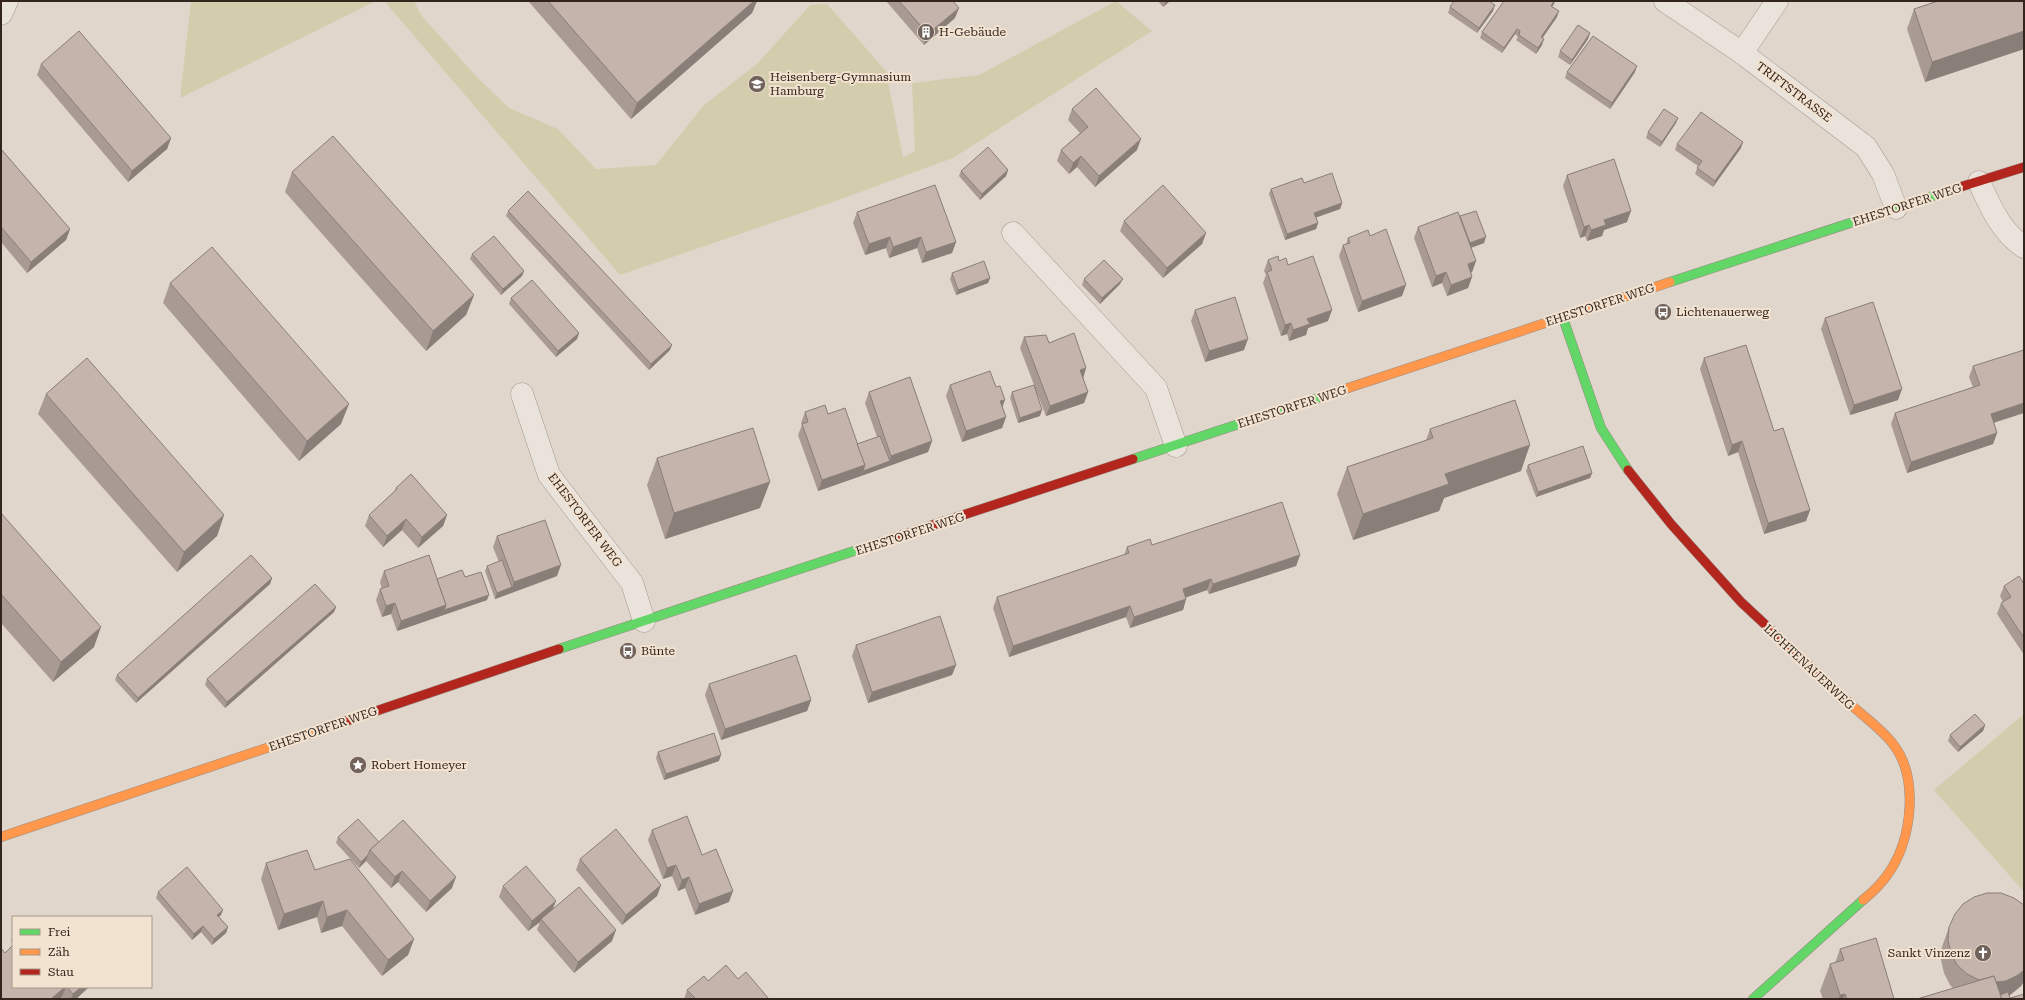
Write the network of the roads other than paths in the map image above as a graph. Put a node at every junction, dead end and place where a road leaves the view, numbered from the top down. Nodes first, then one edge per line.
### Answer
1 (7, 1) edge
2 (1665, 1) edge
3 (1777, 1) edge
4 (1, 14) edge
5 (1742, 53) junction
6 (2024, 167) edge
7 (1979, 182) junction
8 (1896, 208) junction
9 (1014, 233) dead end
10 (2024, 247) edge
11 (1563, 318) junction
12 (522, 394) dead end
13 (1176, 446) junction
14 (644, 621) junction
15 (1, 837) edge
16 (1753, 999) edge

1 - 4 street
2 - 5 street, TRIFTSTRASSE
3 - 5 street
5 - 8 street, TRIFTSTRASSE
6 - 7 main road, EHESTORFER WEG
7 - 8 main road, EHESTORFER WEG
7 - 10 street
8 - 11 main road, EHESTORFER WEG
9 - 13 street
11 - 13 main road, EHESTORFER WEG
11 - 16 main road, LICHTENAUERWEG
12 - 14 street, EHESTORFER WEG
13 - 14 main road, EHESTORFER WEG
14 - 15 main road, EHESTORFER WEG

